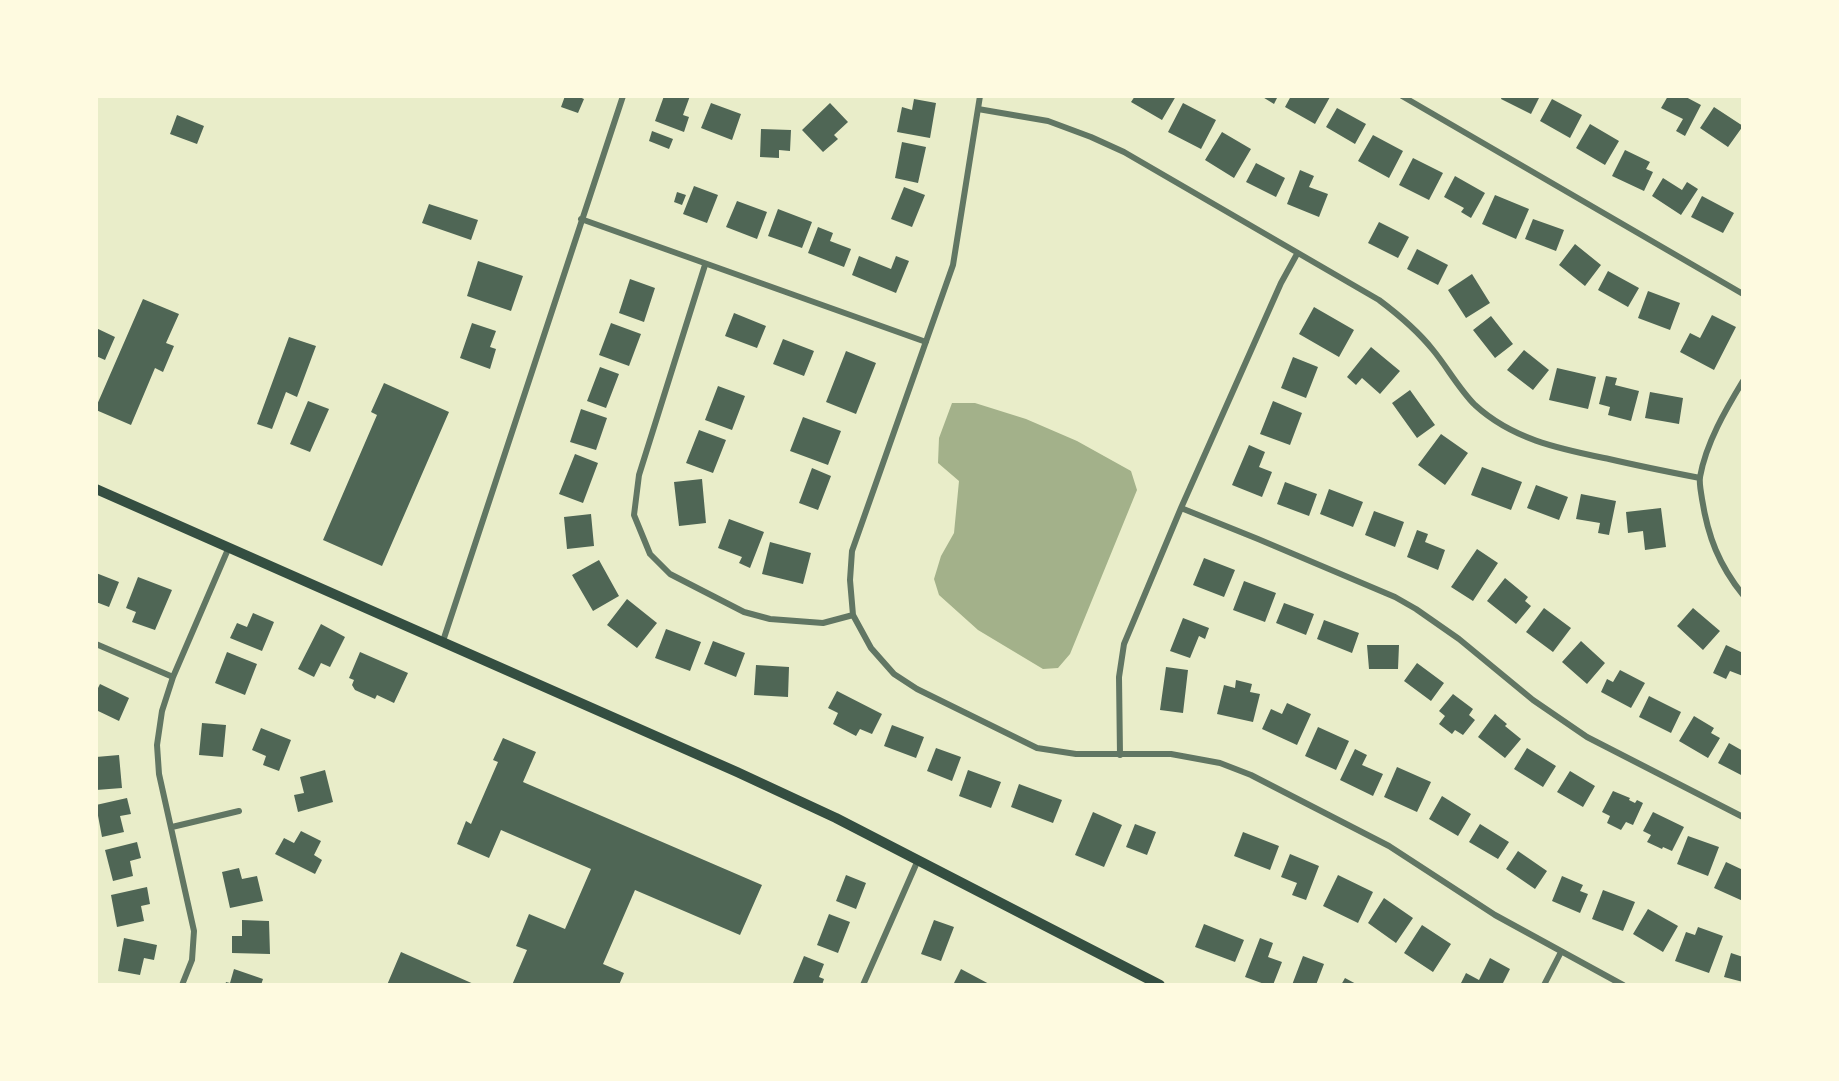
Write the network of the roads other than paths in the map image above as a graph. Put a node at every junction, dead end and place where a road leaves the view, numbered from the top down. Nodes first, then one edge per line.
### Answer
1 (622, 96) edge
2 (980, 96) edge
3 (1402, 96) edge
4 (978, 109) junction
5 (581, 219) junction
6 (1298, 254) junction
7 (705, 265) junction
8 (1743, 294) edge
9 (926, 342) junction
10 (1743, 381) edge
11 (1700, 478) junction
12 (96, 489) edge
13 (1181, 508) junction
14 (229, 547) junction
15 (1743, 595) edge
16 (853, 615) junction
17 (443, 641) junction
18 (96, 644) edge
19 (173, 677) junction
20 (1120, 755) junction
21 (239, 811) dead end
22 (1743, 817) edge
23 (172, 827) junction
24 (918, 860) junction
25 (1561, 952) junction
26 (182, 985) edge
27 (863, 985) edge
28 (1160, 985) edge
29 (1544, 985) edge
30 (1623, 985) edge

1 - 5 street
2 - 4 street
3 - 8 street
4 - 6 street
4 - 9 street
5 - 7 street
5 - 17 street
6 - 11 street
6 - 13 street
7 - 9 street
7 - 16 street
9 - 16 street
10 - 11 street
11 - 15 street
12 - 14 main road
13 - 20 street
13 - 22 street
14 - 17 main road
14 - 19 street
16 - 20 street
17 - 24 main road
18 - 19 street
19 - 23 street
20 - 25 street
21 - 23 street
23 - 26 street
24 - 27 street
24 - 28 main road
25 - 29 street
25 - 30 street

